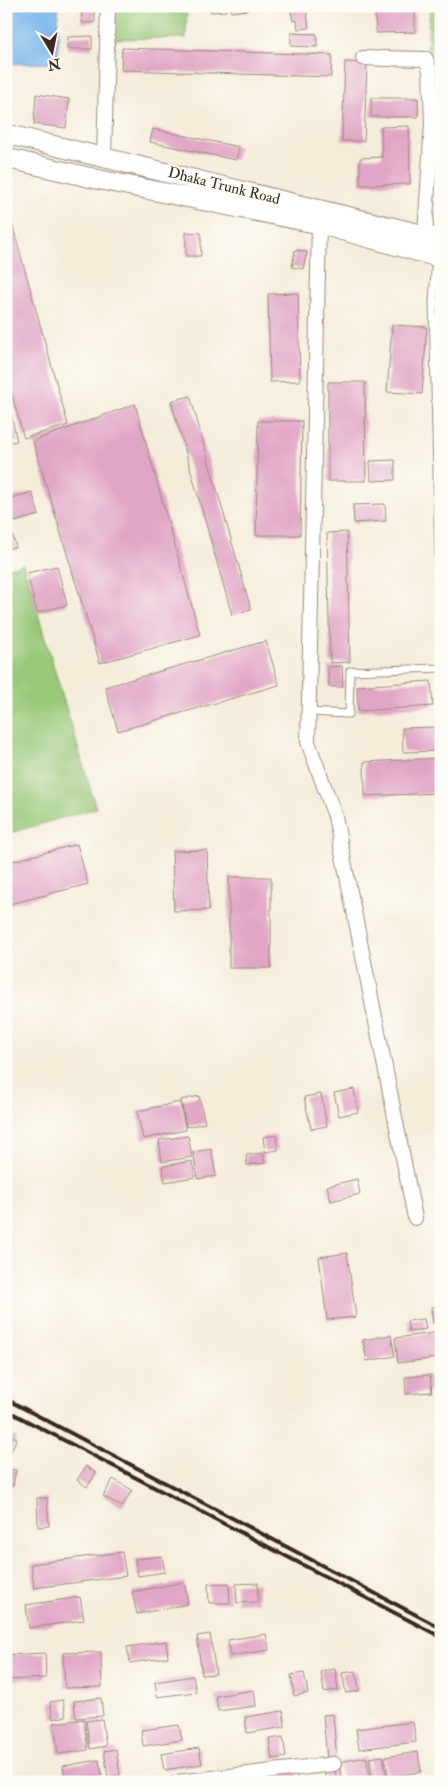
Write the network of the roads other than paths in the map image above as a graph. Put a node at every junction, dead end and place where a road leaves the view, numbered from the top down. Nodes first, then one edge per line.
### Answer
1 (108, 6) edge
2 (363, 58) dead end
3 (382, 58) dead end
4 (426, 59) junction
5 (6, 134) edge
6 (104, 157) junction
7 (6, 158) edge
8 (319, 224) junction
9 (433, 237) edge
10 (438, 258) edge
11 (433, 302) junction
12 (441, 304) edge
13 (439, 486) edge
14 (440, 549) edge
15 (441, 643) edge
16 (441, 668) edge
17 (309, 712) junction
18 (415, 1218) dead end
19 (334, 1764) dead end
20 (177, 1782) edge

1 - 6 street
2 - 4 street
3 - 4 street
4 - 9 street
5 - 6 main road, Dhaka Trunk Road
6 - 9 main road, Dhaka Trunk Road
7 - 8 main road, Dhaka Trunk Road
8 - 10 main road, Dhaka Trunk Road
8 - 17 street
10 - 11 lane
11 - 12 lane
11 - 13 lane
13 - 14 lane
14 - 15 lane
16 - 17 lane
17 - 18 street
19 - 20 street

